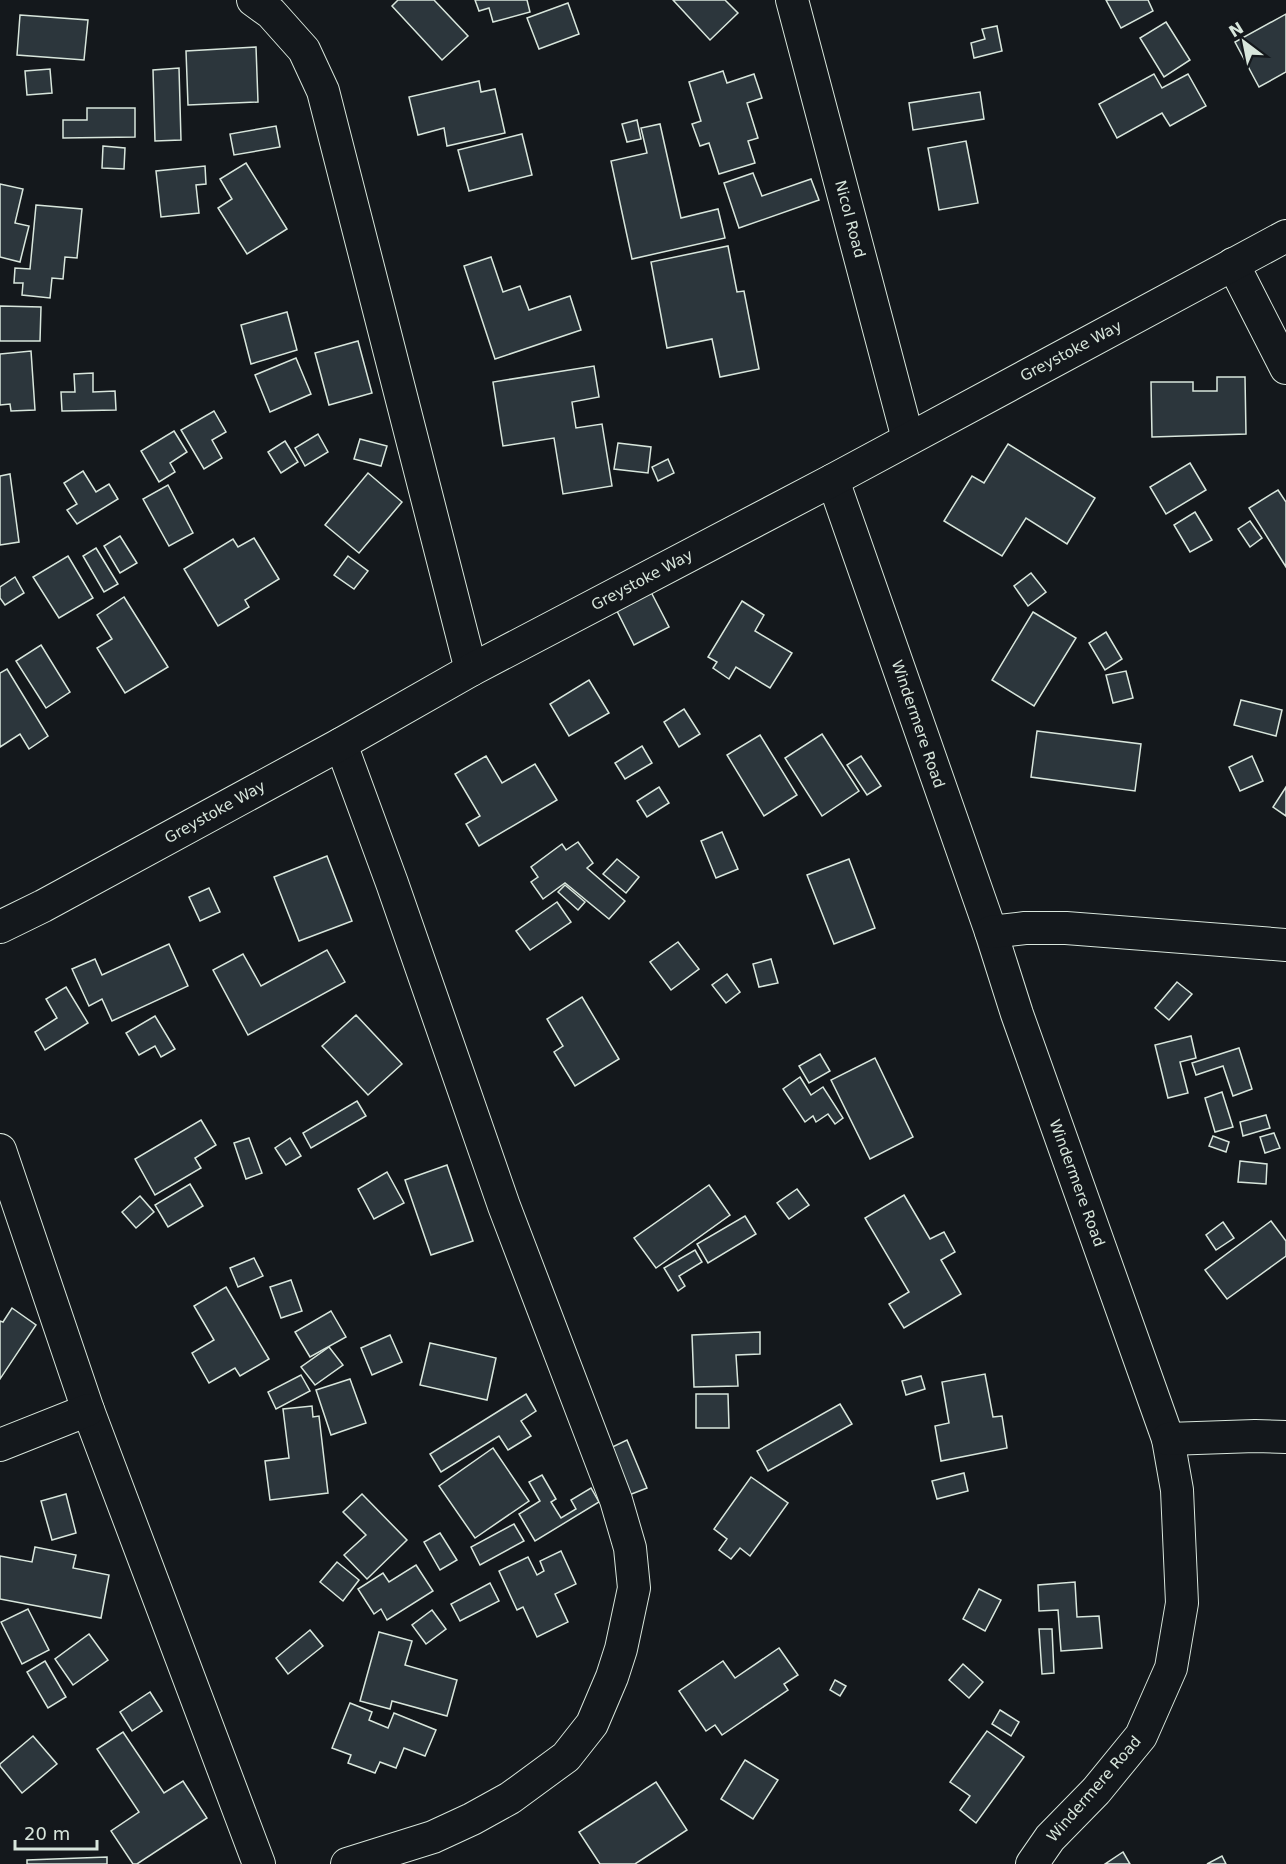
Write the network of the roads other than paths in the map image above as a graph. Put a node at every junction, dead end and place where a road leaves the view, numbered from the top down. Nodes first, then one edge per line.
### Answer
1 (253, 0) edge
2 (792, 0) edge
3 (1286, 236) edge
4 (1233, 264) junction
5 (1286, 368) edge
6 (908, 439) junction
7 (832, 480) junction
8 (471, 670) junction
9 (340, 744) junction
10 (0, 927) edge
11 (991, 932) junction
12 (1286, 945) edge
13 (0, 1150) edge
14 (88, 1410) junction
15 (1286, 1437) edge
16 (1168, 1440) junction
17 (0, 1445) edge
18 (259, 1864) edge
19 (347, 1864) edge
20 (1032, 1864) edge

1 - 8 street
2 - 6 street, Nicol Road
3 - 4 street, Greystoke Way
4 - 5 street
4 - 6 street, Greystoke Way
6 - 7 street, Greystoke Way
7 - 8 street, Greystoke Way
7 - 11 street, Windermere Road
8 - 9 street, Greystoke Way
9 - 10 street, Greystoke Way
9 - 19 street
11 - 12 street
11 - 16 street, Windermere Road
13 - 14 street
14 - 17 street
14 - 18 street
15 - 16 street
16 - 20 street, Windermere Road

